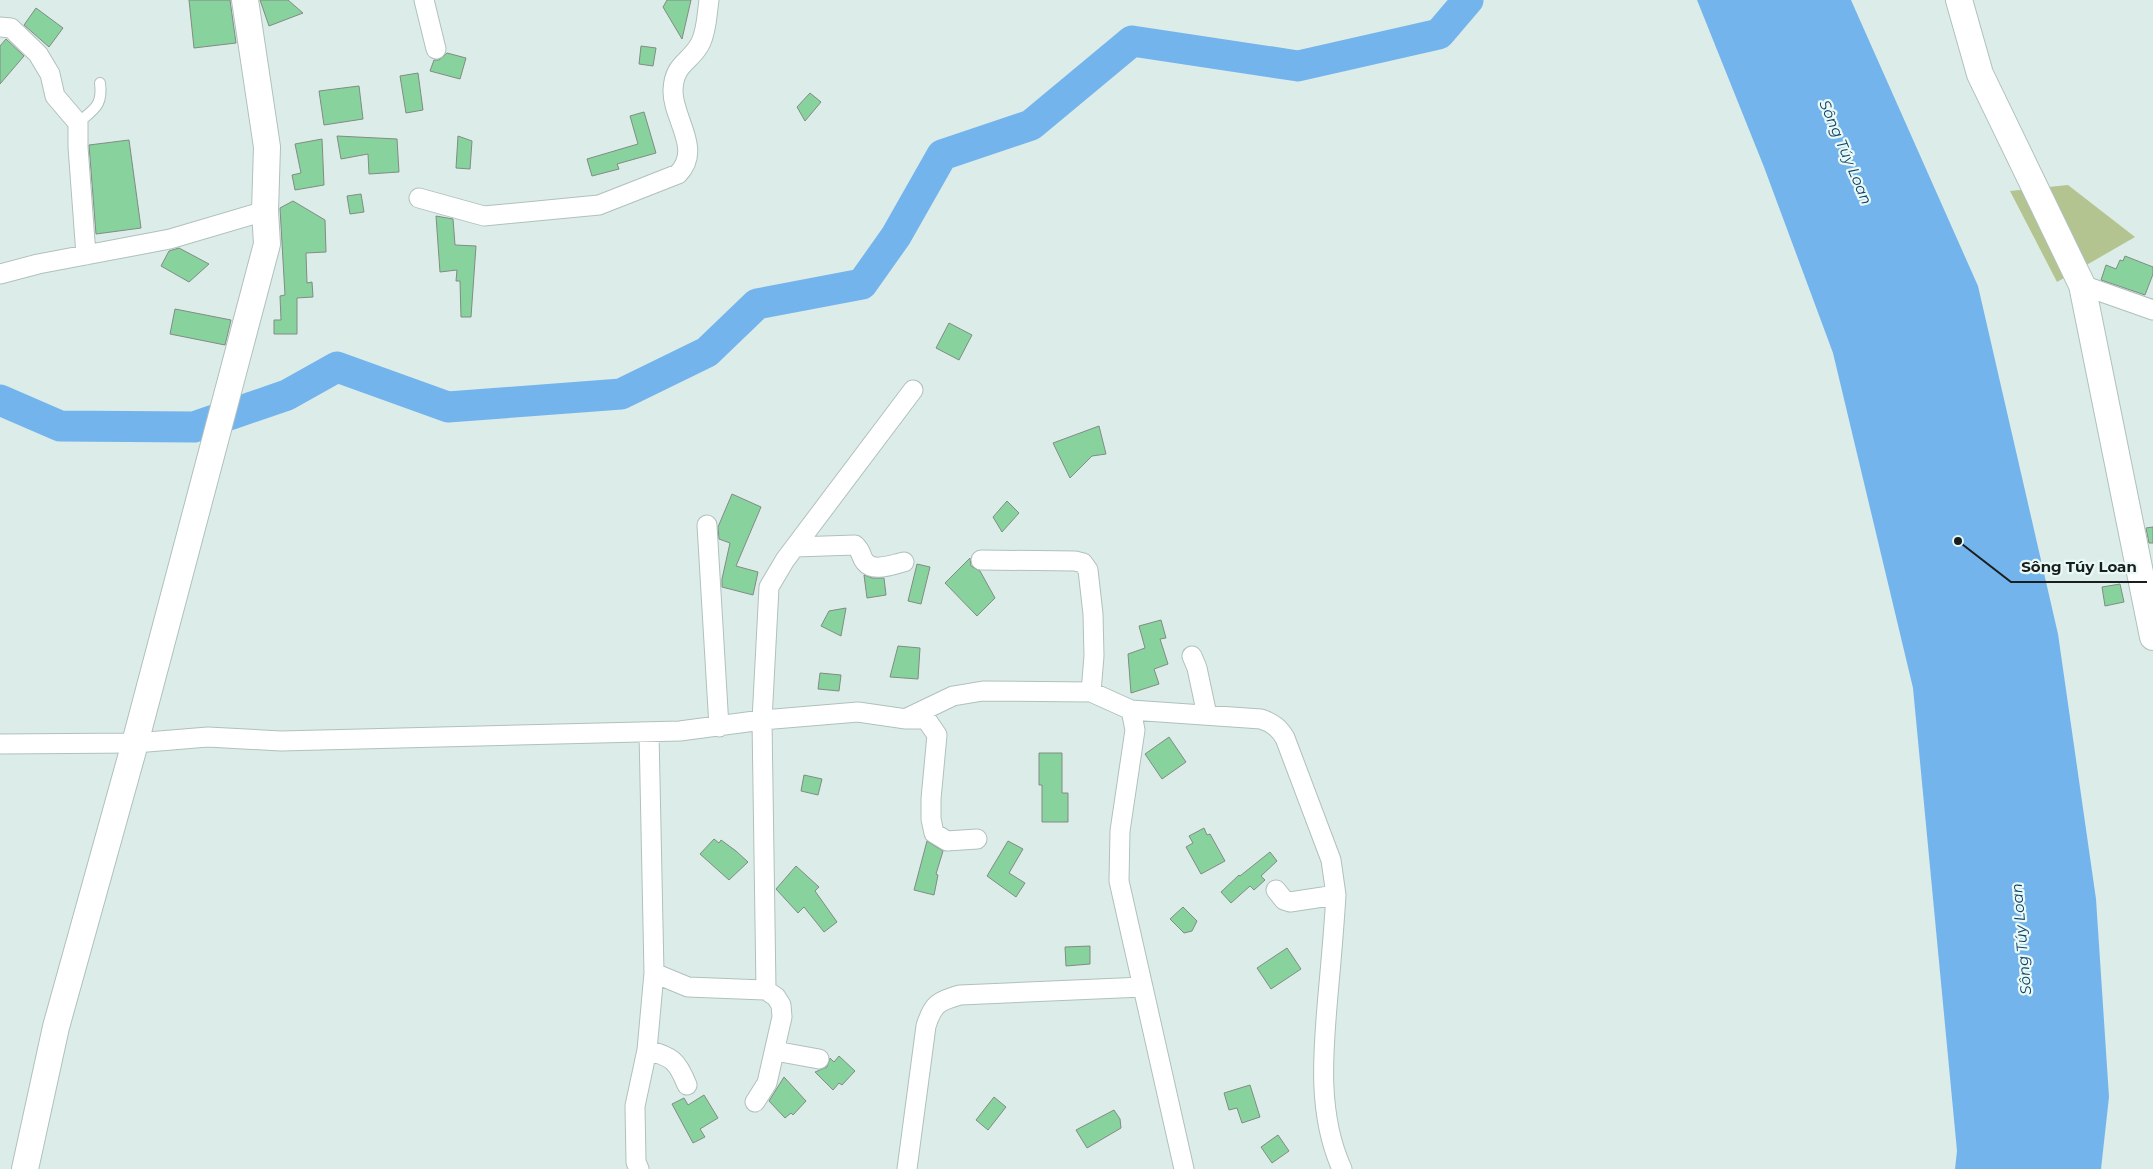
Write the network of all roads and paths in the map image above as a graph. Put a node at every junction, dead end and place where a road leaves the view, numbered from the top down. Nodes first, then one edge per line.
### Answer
1 (245, 0) edge
2 (424, 0) edge
3 (709, 0) edge
4 (1959, 0) edge
5 (0, 27) edge
6 (436, 49) dead end
7 (100, 83) dead end
8 (78, 123) junction
9 (419, 198) dead end
10 (265, 210) junction
11 (86, 255) junction
12 (0, 274) edge
13 (2082, 285) junction
14 (2153, 310) edge
15 (913, 390) dead end
16 (707, 525) dead end
17 (795, 547) junction
18 (980, 560) dead end
19 (904, 562) dead end
20 (2153, 637) edge
21 (1192, 656) dead end
22 (1091, 692) junction
23 (1131, 710) junction
24 (1207, 715) junction
25 (906, 719) junction
26 (762, 720) junction
27 (719, 727) junction
28 (649, 732) junction
29 (135, 742) junction
30 (0, 744) edge
31 (977, 838) dead end
32 (1276, 890) dead end
33 (1336, 895) junction
34 (654, 973) junction
35 (1143, 987) junction
36 (766, 990) junction
37 (647, 1050) junction
38 (775, 1051) junction
39 (819, 1059) dead end
40 (687, 1085) dead end
41 (755, 1102) dead end
42 (25, 1169) edge
43 (639, 1169) edge
44 (906, 1169) edge
45 (1184, 1169) edge
46 (1342, 1169) edge

1 - 10 street
2 - 6 street
3 - 9 street
4 - 13 street
5 - 8 street
7 - 8 lane
8 - 11 street
10 - 11 street
10 - 29 street
11 - 12 street
13 - 14 street
13 - 20 street
15 - 17 street
16 - 27 street
17 - 19 street
17 - 26 street
18 - 22 street
21 - 24 street
22 - 23 street
22 - 25 street
23 - 24 street
23 - 35 street
24 - 33 street
25 - 26 street
25 - 31 street
26 - 27 street
26 - 36 street
27 - 28 street
28 - 29 street
28 - 34 street
29 - 30 street
29 - 42 street
32 - 33 street
33 - 46 street
34 - 36 street
34 - 37 street
35 - 44 street
35 - 45 street
36 - 38 street
37 - 40 street
37 - 43 street
38 - 39 street
38 - 41 street

